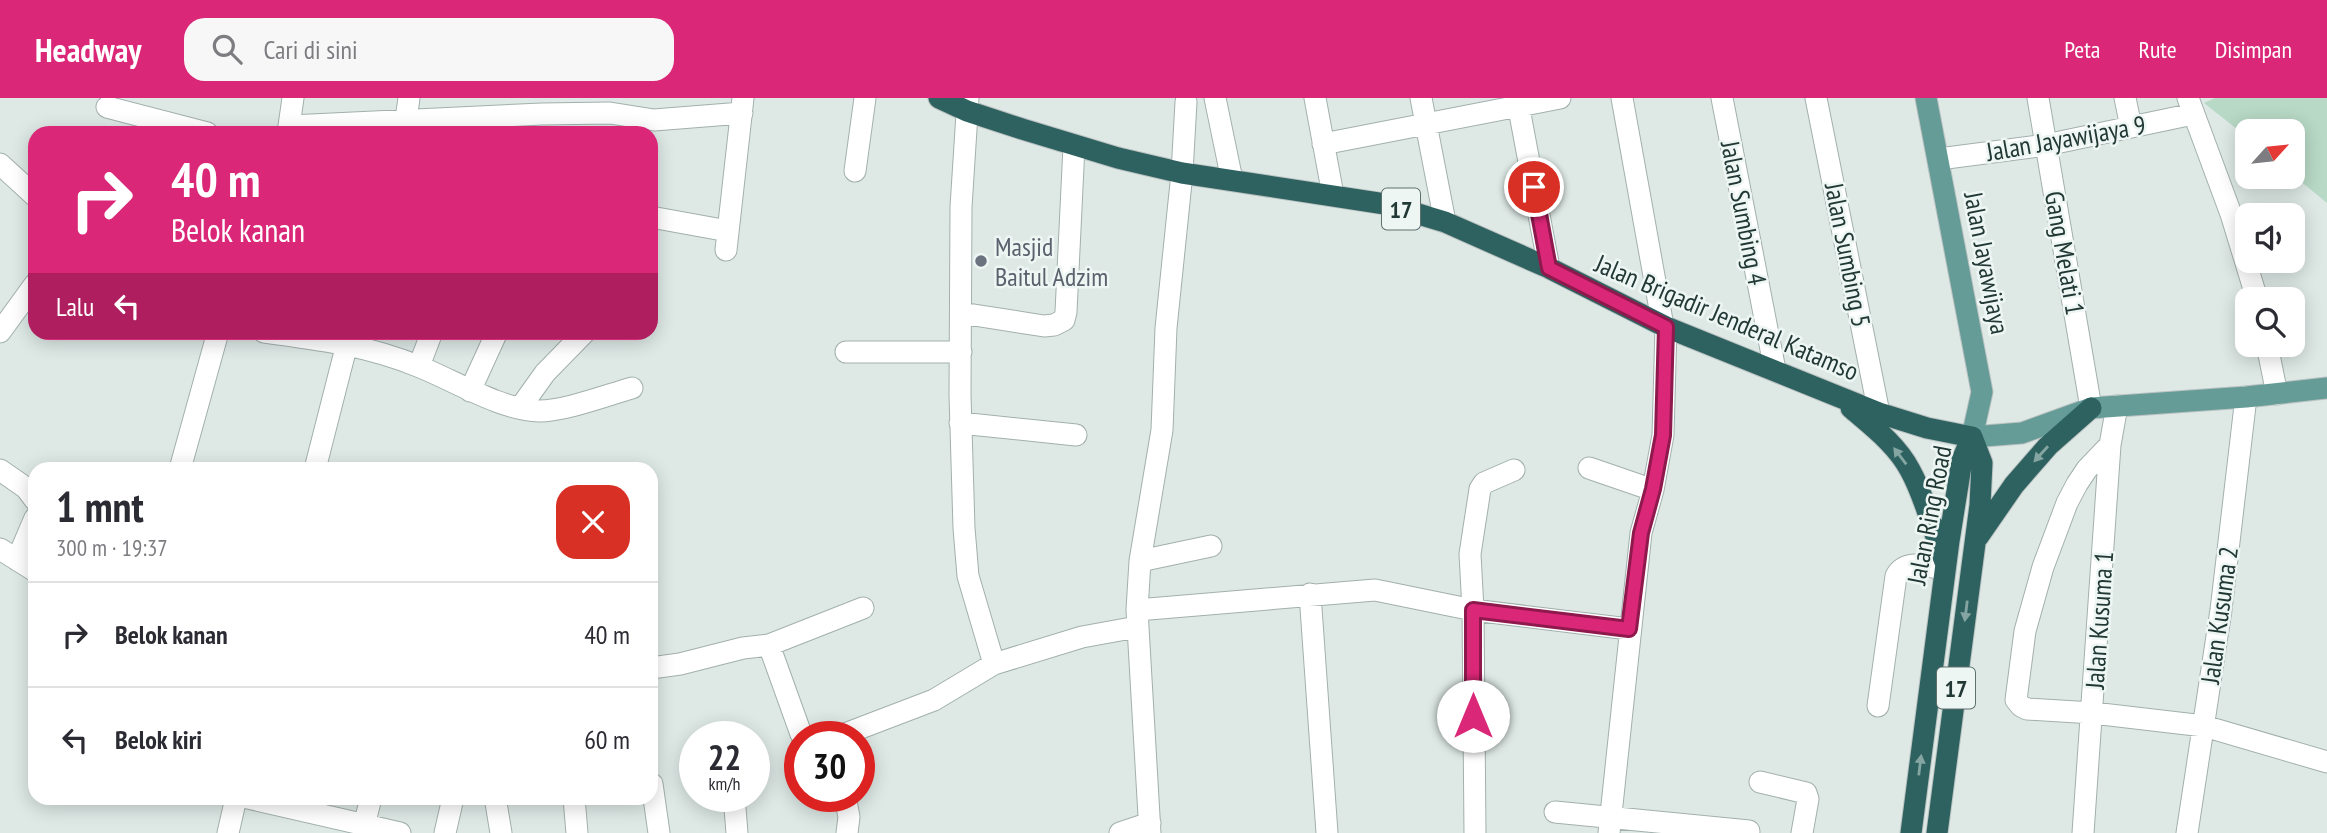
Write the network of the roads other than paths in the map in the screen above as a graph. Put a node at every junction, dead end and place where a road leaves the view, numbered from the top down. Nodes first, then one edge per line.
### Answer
1 (293, 98) edge
2 (410, 98) edge
3 (865, 98) edge
4 (939, 98) edge
5 (1215, 98) edge
6 (1315, 98) edge
7 (1421, 98) edge
8 (1560, 98) edge
9 (1622, 98) edge
10 (1722, 98) edge
11 (1816, 98) edge
12 (1926, 98) edge
13 (2038, 98) edge
14 (2125, 98) edge
15 (1186, 102) dead end
16 (1518, 102) edge
17 (967, 104) edge
18 (742, 105) edge
19 (542, 106) edge
20 (2191, 106) edge
21 (107, 107) dead end
22 (180, 126) edge
23 (290, 126) edge
24 (405, 126) edge
25 (417, 126) edge
26 (645, 126) edge
27 (1426, 126) junction
28 (2131, 127) junction
29 (658, 128) edge
30 (1324, 144) junction
31 (2046, 145) junction
32 (1074, 146) junction
33 (1939, 159) junction
34 (0, 164) edge
35 (855, 171) dead end
36 (1182, 173) junction
37 (1232, 180) junction
38 (28, 190) edge
39 (1333, 195) junction
40 (658, 219) edge
41 (1445, 222) junction
42 (1549, 268) junction
43 (2253, 287) edge
44 (28, 294) edge
45 (961, 313) junction
46 (1665, 326) junction
47 (0, 332) edge
48 (216, 340) edge
49 (347, 340) edge
50 (353, 340) edge
51 (429, 340) edge
52 (494, 340) edge
53 (577, 340) edge
54 (846, 352) dead end
55 (961, 352) junction
56 (2269, 357) edge
57 (419, 366) junction
58 (1775, 370) junction
59 (632, 388) dead end
60 (2327, 388) edge
61 (470, 391) junction
62 (2277, 394) junction
63 (1838, 397) junction
64 (2246, 397) junction
65 (2117, 407) junction
66 (520, 408) junction
67 (2091, 408) junction
68 (1879, 412) junction
69 (960, 423) junction
70 (1076, 435) dead end
71 (1972, 437) junction
72 (2110, 445) junction
73 (182, 462) edge
74 (316, 462) edge
75 (1590, 468) dead end
76 (0, 470) edge
77 (1514, 470) dead end
78 (1653, 489) junction
79 (28, 491) edge
80 (28, 534) edge
81 (1975, 543) junction
82 (1211, 546) dead end
83 (17, 560) edge
84 (1140, 561) junction
85 (1945, 566) junction
86 (1310, 594) junction
87 (863, 608) dead end
88 (1473, 610) junction
89 (1137, 619) junction
90 (1629, 629) junction
91 (769, 645) junction
92 (994, 664) junction
93 (658, 667) edge
94 (1878, 706) dead end
95 (2093, 713) junction
96 (796, 721) edge
97 (875, 723) edge
98 (2204, 726) junction
99 (2327, 762) edge
100 (1760, 782) dead end
101 (234, 805) edge
102 (275, 805) edge
103 (368, 805) edge
104 (451, 805) edge
105 (496, 805) edge
106 (575, 805) edge
107 (655, 805) edge
108 (735, 812) edge
109 (848, 812) edge
110 (1555, 812) dead end
111 (1609, 825) edge
112 (363, 828) edge
113 (1150, 828) edge
114 (1749, 831) dead end
115 (228, 833) edge
116 (400, 833) edge
117 (445, 833) edge
118 (501, 833) edge
119 (578, 833) edge
120 (659, 833) edge
121 (737, 833) edge
122 (847, 833) edge
123 (1120, 833) edge
124 (1326, 833) edge
125 (1475, 833) edge
126 (1802, 833) edge
127 (1911, 833) edge
128 (1937, 833) edge
129 (2083, 833) edge
130 (2187, 833) edge

1 - 23 street
2 - 24 street
3 - 35 street
4 - 17 highway, Jalan Brigadir Jenderal Katamso / 17
5 - 37 street
6 - 30 street
7 - 27 street
8 - 16 street
9 - 46 street
10 - 58 street, Jalan Sumbing 4
11 - 68 street, Jalan Sumbing 5
12 - 33 main road, Jalan Jayawijaya
13 - 31 street, Gang Melati 1
14 - 28 street
15 - 36 street
16 - 27 street
16 - 42 street
17 - 32 highway, Jalan Brigadir Jenderal Katamso / 17
17 - 45 street
18 - 29 street
18 - 40 street
19 - 25 street
19 - 26 street
20 - 28 street, Jalan Jayawijaya 9
20 - 43 street
21 - 22 street
27 - 30 street
27 - 41 street
28 - 31 street, Jalan Jayawijaya 9
30 - 39 street
31 - 33 street, Jalan Jayawijaya 9
31 - 67 street, Gang Melati 1
32 - 36 highway, Jalan Brigadir Jenderal Katamso / 17
32 - 45 street
33 - 71 main road, Jalan Jayawijaya
34 - 38 street
36 - 37 highway, Jalan Brigadir Jenderal Katamso / 17
36 - 84 street
37 - 39 highway, Jalan Brigadir Jenderal Katamso / 17
39 - 41 highway, Jalan Brigadir Jenderal Katamso / 17
41 - 42 highway, Jalan Brigadir Jenderal Katamso / 17
42 - 46 highway, Jalan Brigadir Jenderal Katamso / 17
44 - 47 street
45 - 55 street
46 - 58 highway, Jalan Brigadir Jenderal Katamso / 17
46 - 78 street
48 - 73 street
49 - 74 street
50 - 57 street
51 - 57 street
52 - 61 street
53 - 66 street
54 - 55 street
55 - 69 street
56 - 62 street
57 - 61 street
58 - 63 highway, Jalan Brigadir Jenderal Katamso / 17
59 - 66 street
60 - 62 main road
61 - 66 street
62 - 64 main road
63 - 68 highway, Jalan Brigadir Jenderal Katamso / 17
85 -> 63 highway, 17
64 - 65 main road
64 - 98 street, Jalan Kusuma 2
65 - 67 main road
65 - 72 street, Jalan Kusuma 1
67 - 71 main road
67 -> 81 highway
68 - 71 highway, Jalan Brigadir Jenderal Katamso / 17
69 - 70 street
69 - 92 street
71 - 81 highway, Jalan Ring Road / 17
71 - 85 highway, Jalan Ring Road / 17
72 - 95 street, Jalan Kusuma 1
72 - 95 street
75 - 78 street
76 - 79 street
77 - 88 street
78 - 90 street
80 - 83 street
81 -> 128 highway, Jalan Ring Road / 17
82 - 84 street
84 - 89 street
85 - 94 street
127 -> 85 highway, Jalan Ring Road / 17
86 - 88 street
86 - 89 street
86 - 124 street
87 - 91 street
88 - 90 street
88 - 125 street
89 - 92 street
89 - 113 street
90 - 111 street
91 - 93 street
91 - 96 street
92 - 97 street
95 - 98 street
95 - 129 street, Jalan Kusuma 1
98 - 99 street
98 - 130 street, Jalan Kusuma 2
100 - 126 street
101 - 115 street
102 - 112 street
103 - 112 street
104 - 117 street
105 - 118 street
106 - 119 street
107 - 120 street
108 - 121 street
109 - 122 street
110 - 111 street
111 - 114 street
112 - 116 street
113 - 123 street

